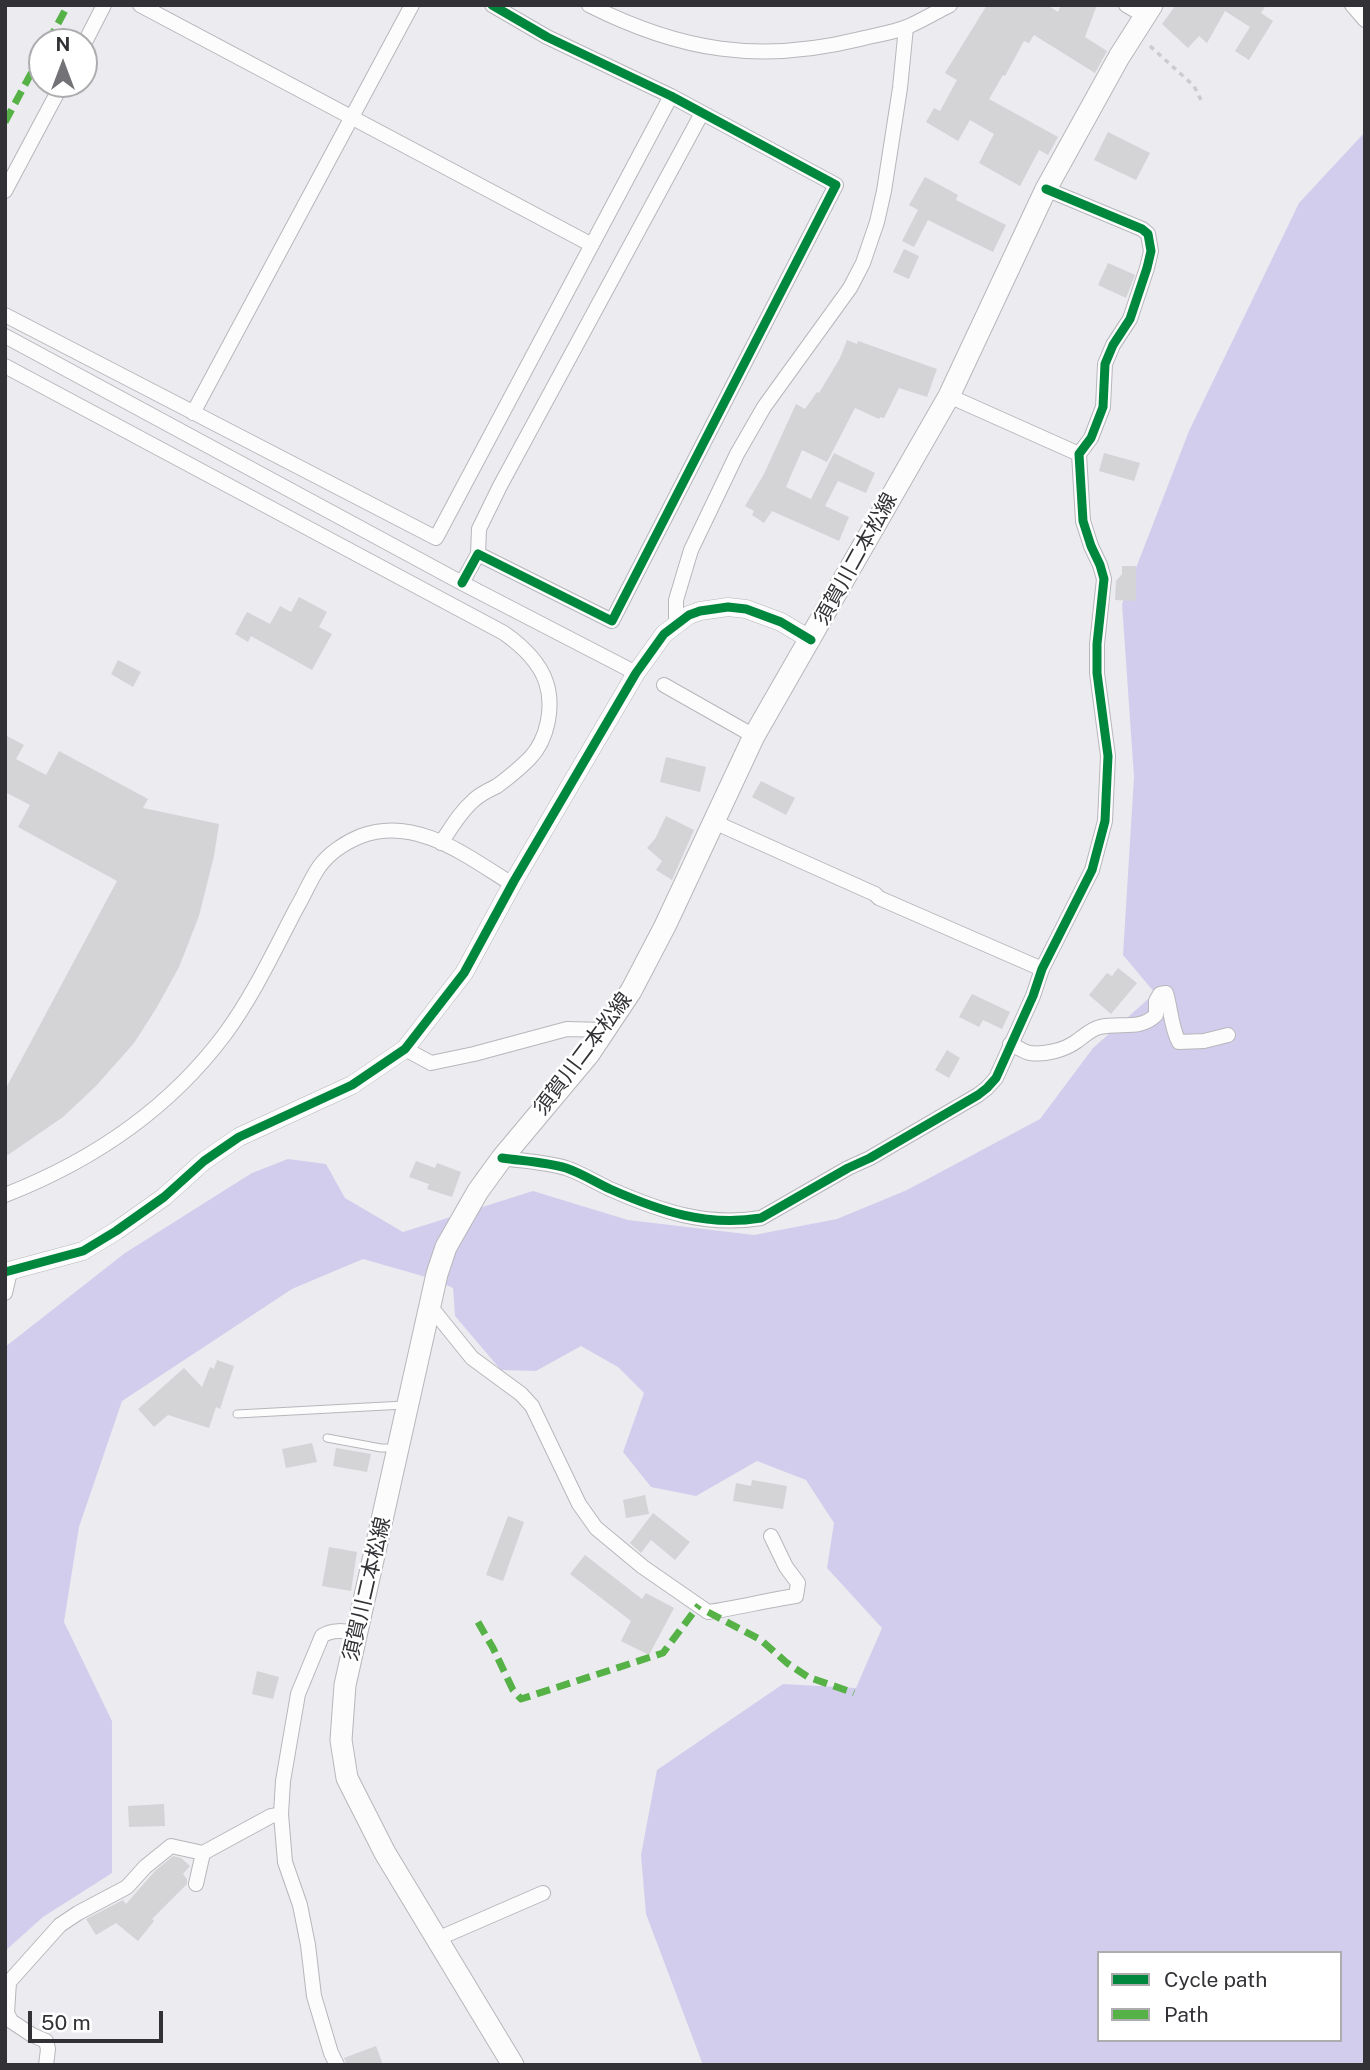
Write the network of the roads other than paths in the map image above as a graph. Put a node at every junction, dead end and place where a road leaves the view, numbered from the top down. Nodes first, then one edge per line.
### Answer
1 (104, 5) edge
2 (140, 5) edge
3 (412, 5) edge
4 (492, 5) edge
5 (589, 5) edge
6 (950, 5) edge
7 (1352, 5) edge
8 (1140, 14) edge
9 (1365, 20) edge
10 (906, 27) junction
11 (92, 28) edge
12 (671, 96) junction
13 (55, 98) edge
14 (702, 113) junction
15 (352, 117) junction
16 (1046, 188) junction
17 (5, 191) edge
18 (592, 246) junction
19 (5, 315) edge
20 (5, 337) edge
21 (5, 366) edge
22 (949, 396) junction
23 (193, 413) junction
24 (1079, 454) junction
25 (478, 554) junction
26 (462, 583) junction
27 (676, 625) junction
28 (811, 640) junction
29 (636, 673) junction
30 (664, 685) dead end
31 (754, 736) junction
32 (714, 822) junction
33 (442, 843) junction
34 (512, 884) junction
35 (1042, 969) junction
36 (604, 1030) junction
37 (1228, 1035) dead end
38 (1010, 1044) junction
39 (405, 1049) junction
40 (502, 1158) junction
41 (5, 1195) edge
42 (7, 1272) edge
43 (5, 1293) edge
44 (430, 1306) junction
45 (408, 1405) junction
46 (237, 1414) dead end
47 (327, 1438) dead end
48 (398, 1448) junction
49 (771, 1536) dead end
50 (356, 1633) junction
51 (281, 1814) junction
52 (203, 1853) junction
53 (196, 1884) dead end
54 (542, 1893) dead end
55 (437, 1939) junction
56 (7, 1982) edge
57 (46, 2065) edge
58 (337, 2065) edge
59 (513, 2065) edge

1 - 11 street
2 - 15 street
3 - 15 street
4 - 12 street
5 - 10 street
6 - 10 street
7 - 9 street
8 - 16 main road, 須賀川二本松線
10 - 27 street
12 - 14 street
12 - 18 street
13 - 17 street
14 - 25 street
14 - 25 street
15 - 18 street
15 - 23 street
16 - 22 main road, 須賀川二本松線
16 - 24 street
18 - 23 street
19 - 23 street
20 - 26 street
21 - 33 street
22 - 24 street
22 - 28 main road, 須賀川二本松線
24 - 35 street
25 - 26 street
26 - 29 street
27 - 28 street
27 - 29 street
28 - 31 main road, 須賀川二本松線
29 - 34 street
30 - 31 street
31 - 32 main road, 須賀川二本松線
32 - 35 street
32 - 36 main road, 須賀川二本松線
33 - 34 street
33 - 41 street
34 - 39 street
35 - 38 street
36 - 39 street
36 - 40 main road, 須賀川二本松線
37 - 38 street
38 - 40 street
39 - 42 street
40 - 44 main road, 須賀川二本松線
42 - 43 street
44 - 45 main road, 須賀川二本松線
44 - 49 street
45 - 46 lane
45 - 48 main road, 須賀川二本松線
47 - 48 lane
48 - 50 main road, 須賀川二本松線
50 - 51 street
50 - 55 main road, 須賀川二本松線
51 - 52 street
51 - 58 street
52 - 53 street
52 - 56 street
54 - 55 street
55 - 59 main road, 須賀川二本松線
56 - 57 street

